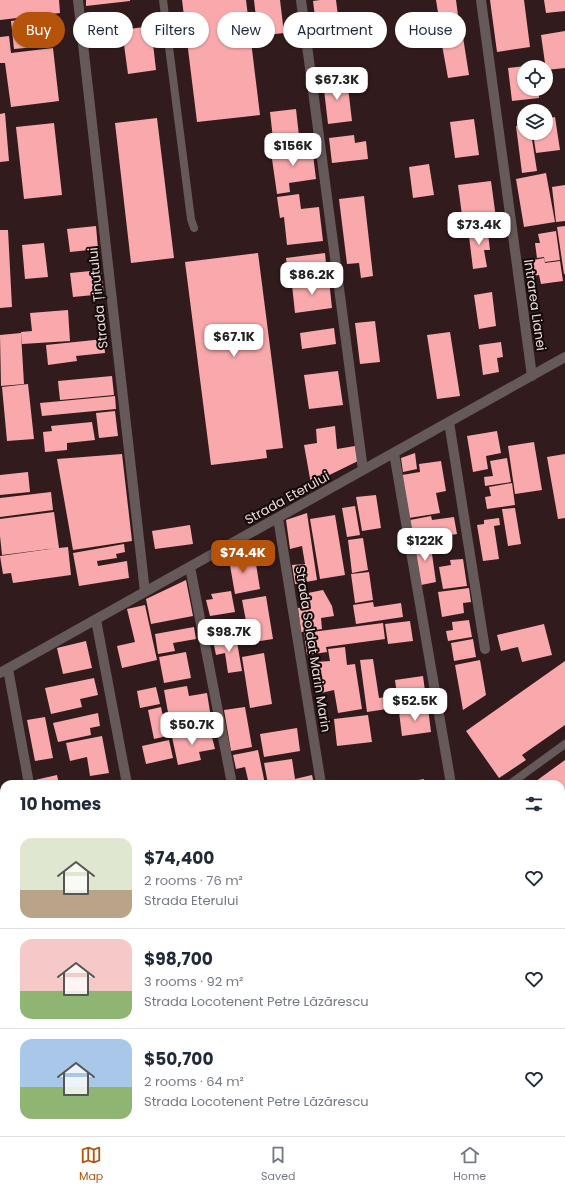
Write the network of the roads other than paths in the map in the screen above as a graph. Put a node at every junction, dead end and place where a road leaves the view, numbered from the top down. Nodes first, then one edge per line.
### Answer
1 (78, 0) edge
2 (163, 0) edge
3 (301, 0) edge
4 (481, 0) edge
5 (194, 228) dead end
6 (565, 357) edge
7 (532, 376) junction
8 (449, 422) junction
9 (394, 453) junction
10 (364, 470) junction
11 (278, 518) junction
12 (190, 567) junction
13 (145, 592) junction
14 (96, 620) junction
15 (485, 649) dead end
16 (4, 671) edge
17 (565, 744) edge
18 (29, 780) edge
19 (126, 780) edge
20 (231, 780) edge
21 (320, 780) edge
22 (450, 780) edge
23 (516, 780) edge

1 - 13 street, Strada Ținutului
2 - 5 lane
3 - 10 street
4 - 7 street, Intrarea Lianei
6 - 7 street, Strada Eterului
7 - 8 street, Strada Eterului
8 - 9 street, Strada Eterului
8 - 15 street
9 - 10 street, Strada Eterului
9 - 22 street
10 - 11 street, Strada Eterului
11 - 12 street, Strada Eterului
11 - 21 street, Strada Soldat Marin Marin
12 - 13 street, Strada Eterului
12 - 20 street
13 - 14 street, Strada Eterului
14 - 16 street, Strada Eterului
14 - 19 street
16 - 18 street
17 - 23 lane

